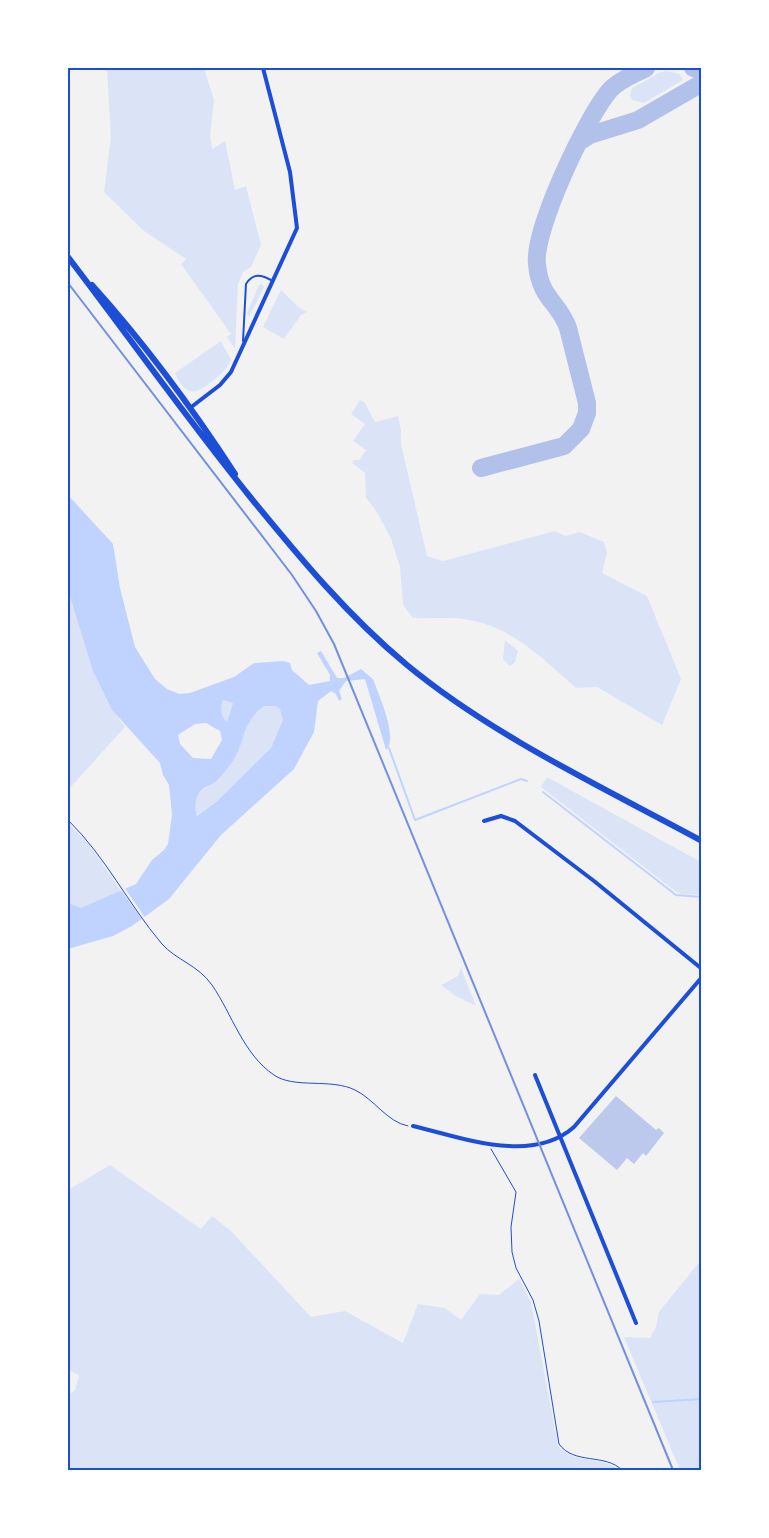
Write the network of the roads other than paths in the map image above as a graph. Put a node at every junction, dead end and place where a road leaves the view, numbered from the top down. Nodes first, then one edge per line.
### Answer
1 (263, 68) edge
2 (69, 258) edge
3 (273, 281) junction
4 (243, 347) junction
5 (192, 407) junction
6 (184, 413) junction
7 (252, 499) junction
8 (484, 821) dead end
9 (702, 841) edge
10 (702, 970) edge
11 (702, 976) edge
12 (535, 1075) dead end
13 (413, 1126) road end
14 (560, 1136) junction
15 (636, 1323) dead end

1 - 3 street
2 - 5 main road
2 - 6 main road
3 - 4 street
3 - 4 lane
4 - 5 street
5 - 6 street
5 - 7 main road
6 - 7 main road
7 - 9 main road
8 - 10 street
11 - 14 street
12 - 14 street
13 - 14 street
14 - 15 street

